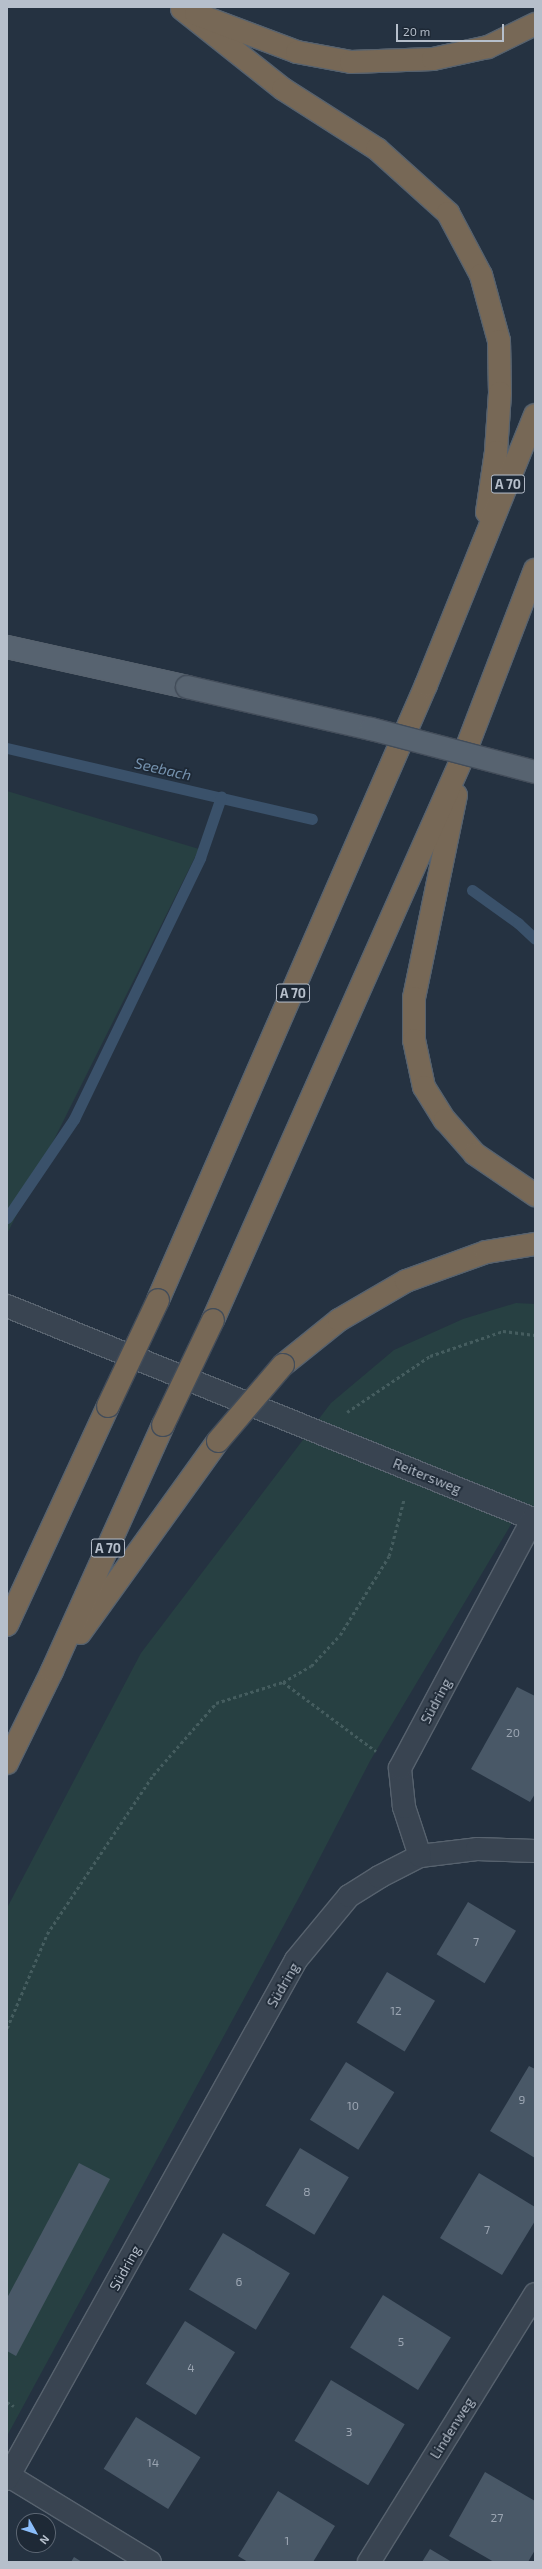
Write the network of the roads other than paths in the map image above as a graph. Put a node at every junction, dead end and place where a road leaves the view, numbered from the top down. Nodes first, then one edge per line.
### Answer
1 (180, 8) edge
2 (535, 24) edge
3 (535, 415) edge
4 (480, 553) junction
5 (535, 570) edge
6 (7, 647) edge
7 (465, 752) junction
8 (535, 772) edge
9 (535, 1195) edge
10 (535, 1244) edge
11 (7, 1306) edge
12 (534, 1519) edge
13 (7, 1625) edge
14 (52, 1671) junction
15 (7, 1763) edge
16 (535, 1851) edge
17 (420, 1856) junction
18 (535, 2294) edge
19 (8, 2478) edge
20 (150, 2562) edge
21 (369, 2562) edge

1 - 2 highway
1 - 4 highway
3 - 4 highway, A 70
4 - 13 highway, A 70, bridge
5 - 7 highway, A 70
6 - 8 main road, bridge
7 - 9 highway
7 - 14 highway, A 70, bridge
10 - 14 highway, bridge
11 - 12 street, Reitersweg
12 - 17 street, Südring
14 - 15 highway, A 70
16 - 17 street
17 - 19 street, Südring
18 - 21 street, Lindenweg
19 - 20 street

